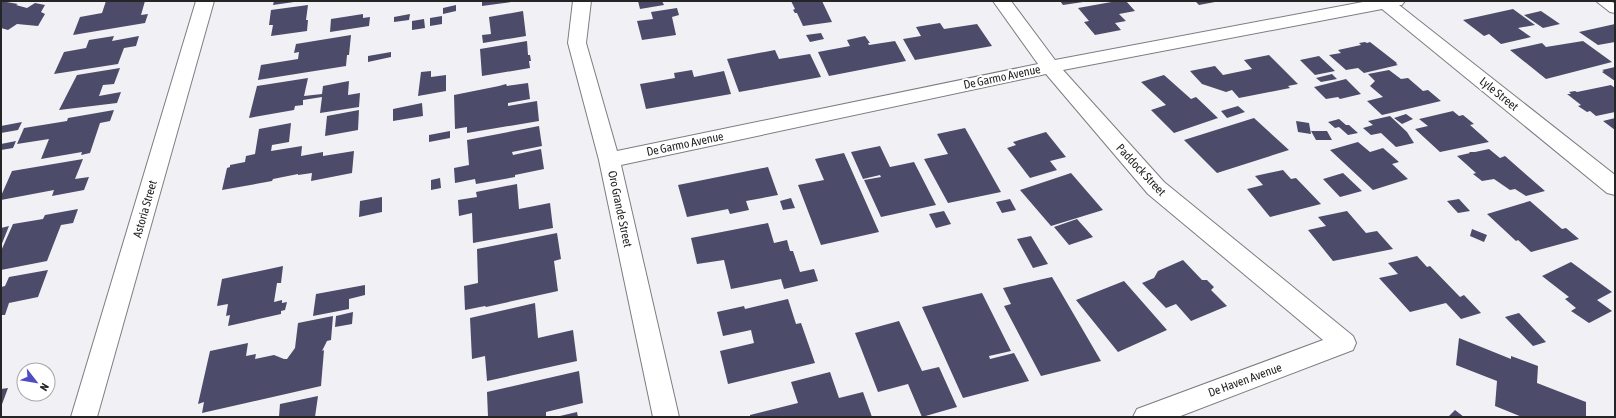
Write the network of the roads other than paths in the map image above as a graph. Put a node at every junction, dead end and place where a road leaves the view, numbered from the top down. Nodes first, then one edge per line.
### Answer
1 (205, 1) edge
2 (582, 1) edge
3 (1002, 1) edge
4 (1602, 1) edge
5 (1388, 2) edge
6 (1615, 10) edge
7 (1050, 67) junction
8 (609, 160) junction
9 (1615, 187) edge
10 (1344, 343) joint
11 (84, 417) edge
12 (666, 417) edge
13 (1146, 417) edge

1 - 11 street, Astoria Street
2 - 8 street, Oro Grande Street
3 - 7 street, Paddock Street
4 - 6 lane
5 - 7 street, De Garmo Avenue
5 - 9 street, Lyle Street
7 - 8 street, De Garmo Avenue
7 - 10 street, Paddock Street
8 - 12 street, Oro Grande Street
10 - 13 street, De Haven Avenue

